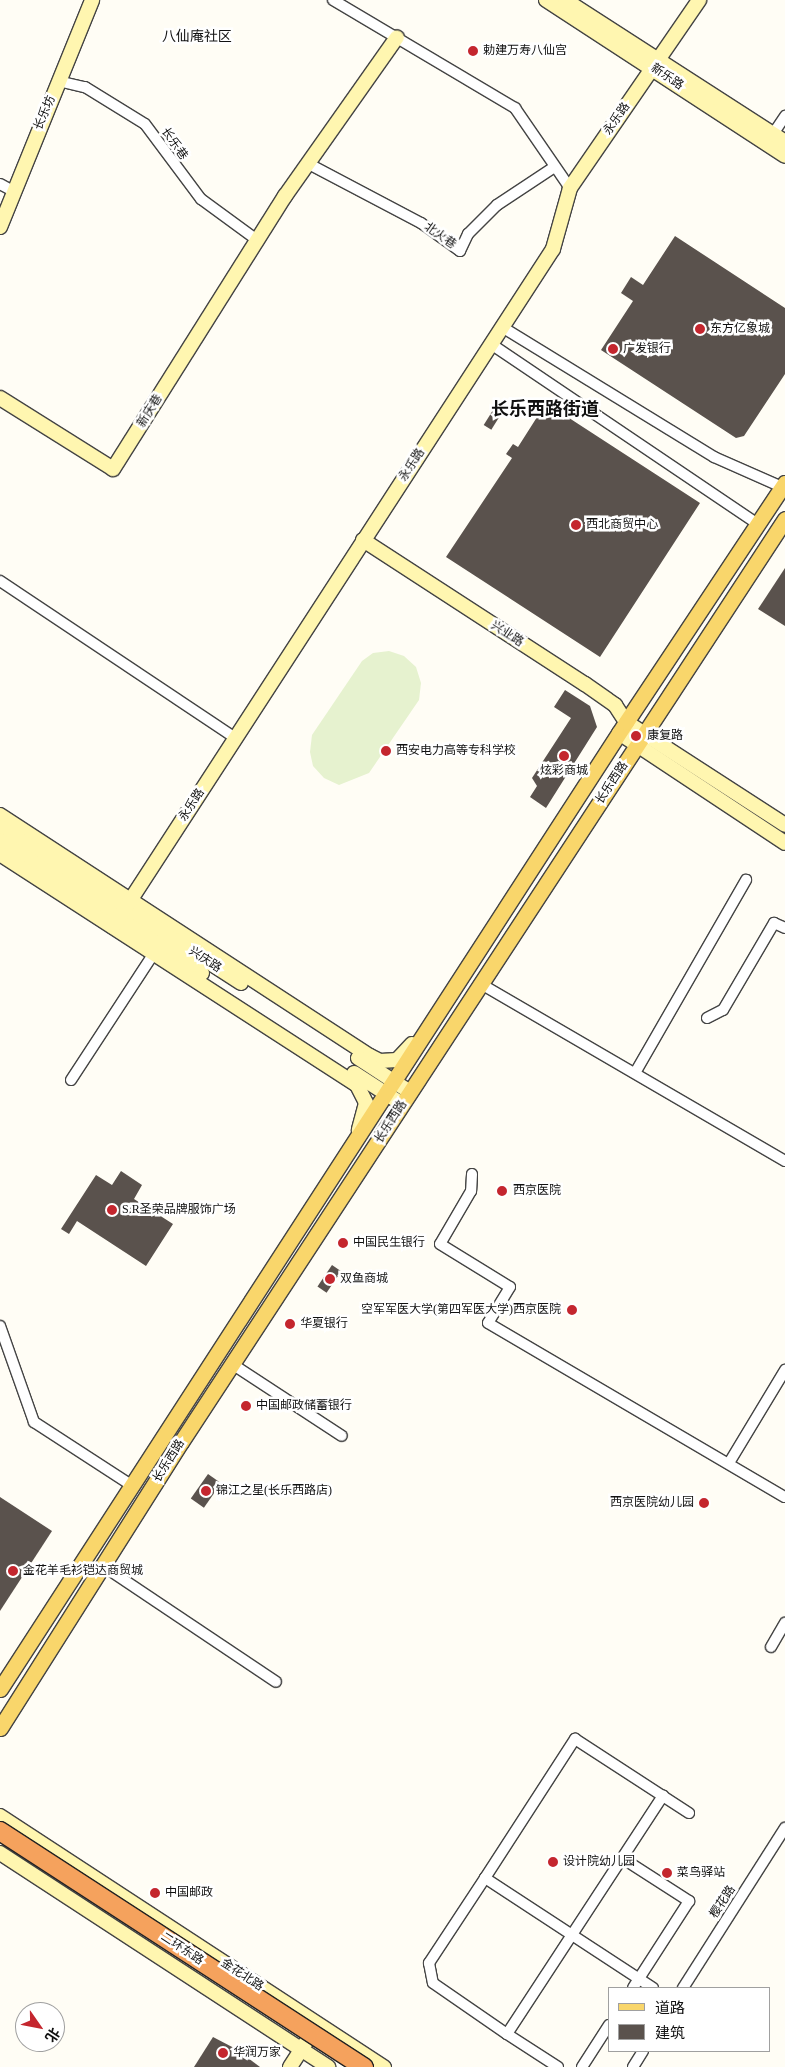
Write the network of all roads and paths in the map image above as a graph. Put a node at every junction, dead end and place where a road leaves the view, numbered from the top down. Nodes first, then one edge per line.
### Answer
1 (92, 0) edge
2 (333, 0) edge
3 (546, 0) edge
4 (565, 0) edge
5 (699, 0) edge
6 (397, 37) junction
7 (656, 63) junction
8 (58, 81) junction
9 (785, 116) edge
10 (773, 134) junction
11 (785, 142) edge
12 (785, 156) edge
13 (307, 163) junction
14 (553, 168) junction
15 (6, 188) edge
16 (570, 188) junction
17 (0, 227) edge
18 (257, 240) junction
19 (502, 327) junction
20 (491, 344) junction
21 (0, 398) edge
22 (784, 485) edge
23 (767, 510) junction
24 (785, 521) edge
25 (758, 524) junction
26 (363, 540) junction
27 (0, 581) edge
28 (622, 728) junction
29 (235, 738) junction
30 (640, 740) junction
31 (0, 815) edge
32 (785, 825) edge
33 (0, 827) edge
34 (0, 840) edge
35 (785, 843) edge
36 (0, 854) edge
37 (746, 880) dead end
38 (122, 913) junction
39 (785, 928) edge
40 (154, 953) junction
41 (481, 984) junction
42 (436, 1017) junction
43 (707, 1018) dead end
44 (341, 1038) junction
45 (354, 1056) junction
46 (635, 1073) junction
47 (71, 1080) dead end
48 (390, 1087) junction
49 (406, 1098) junction
50 (353, 1144) junction
51 (785, 1161) edge
52 (472, 1174) dead end
53 (0, 1326) edge
54 (232, 1364) junction
55 (784, 1374) edge
56 (342, 1436) dead end
57 (729, 1463) junction
58 (134, 1487) junction
59 (785, 1497) edge
60 (103, 1566) junction
61 (785, 1623) edge
62 (771, 1647) dead end
63 (276, 1682) dead end
64 (0, 1689) edge
65 (0, 1728) edge
66 (663, 1796) junction
67 (689, 1813) dead end
68 (0, 1816) edge
69 (785, 1828) edge
70 (0, 1831) edge
71 (0, 1845) edge
72 (0, 1852) edge
73 (622, 1858) junction
74 (484, 1878) junction
75 (571, 1935) junction
76 (639, 1979) junction
77 (634, 1987) edge
78 (651, 1987) edge
79 (684, 1987) edge
80 (318, 2024) junction
81 (608, 2027) edge
82 (507, 2034) junction
83 (301, 2050) junction
84 (642, 2052) edge
85 (290, 2067) edge
86 (328, 2067) edge
87 (343, 2067) edge
88 (364, 2067) edge
89 (384, 2067) edge
90 (558, 2067) edge
91 (582, 2067) edge
92 (633, 2067) edge

1 - 8 street, 长乐坊
2 - 6 street
3 - 7 street, 新乐路
4 - 7 street, 新乐路
5 - 7 street, 永乐路
6 - 13 street
6 - 14 street
7 - 10 street, 新乐路
7 - 12 street, 新乐路
7 - 16 street, 永乐路
8 - 15 street, 长乐坊
8 - 18 street, 长乐巷
9 - 10 street
10 - 11 street, 新乐路
13 - 14 street, 北火巷
13 - 18 street
14 - 16 street
15 - 17 street, 长乐坊
16 - 19 street, 永乐路
18 - 21 street, 新庆巷
19 - 20 street, 永乐路
19 - 22 street
20 - 25 street
20 - 26 street, 永乐路
22 - 23 main road, 长乐西路
23 - 24 street
23 - 25 main road, 长乐西路
24 - 30 main road, 长乐西路
25 - 28 main road, 长乐西路
26 - 28 street, 兴业路
26 - 29 street, 永乐路
27 - 29 street
28 - 30 street, 兴业路
28 - 42 main road, 长乐西路
29 - 38 street, 永乐路
30 - 32 street
30 - 35 street
30 - 41 main road, 长乐西路
31 - 38 street
33 - 38 street, 兴庆路
34 - 38 street, 兴庆路
36 - 38 street
37 - 46 street
38 - 40 street
38 - 44 street
38 - 45 street, 兴庆路
38 - 48 street, 兴庆路
39 - 43 street
40 - 47 street
40 - 50 street
41 - 46 street
41 - 49 main road, 长乐西路
42 - 44 street
42 - 48 main road, 长乐西路
44 - 45 street
45 - 48 street, 兴庆路
46 - 51 street
48 - 49 street, 兴庆路
48 - 50 main road, 长乐西路
49 - 54 main road, 长乐西路
50 - 58 main road, 长乐西路
52 - 57 street
53 - 58 street
54 - 56 street
54 - 60 main road, 长乐西路
55 - 57 street
57 - 59 street
58 - 64 main road, 长乐西路
60 - 63 street
60 - 65 main road, 长乐西路
61 - 62 street
66 - 67 street
66 - 73 street
66 - 74 street
68 - 80 street, 金花北路
69 - 79 street, 樱花路
70 - 88 highway, 二环东路, bridge
71 - 87 highway, 二环东路
72 - 83 street
73 - 75 street
73 - 76 street
74 - 75 street
74 - 82 street
75 - 76 street
75 - 82 street
76 - 77 street
76 - 78 street
80 - 83 street
80 - 89 street, 金花北路
81 - 91 street
82 - 90 street
83 - 85 street
83 - 86 street
84 - 92 street

